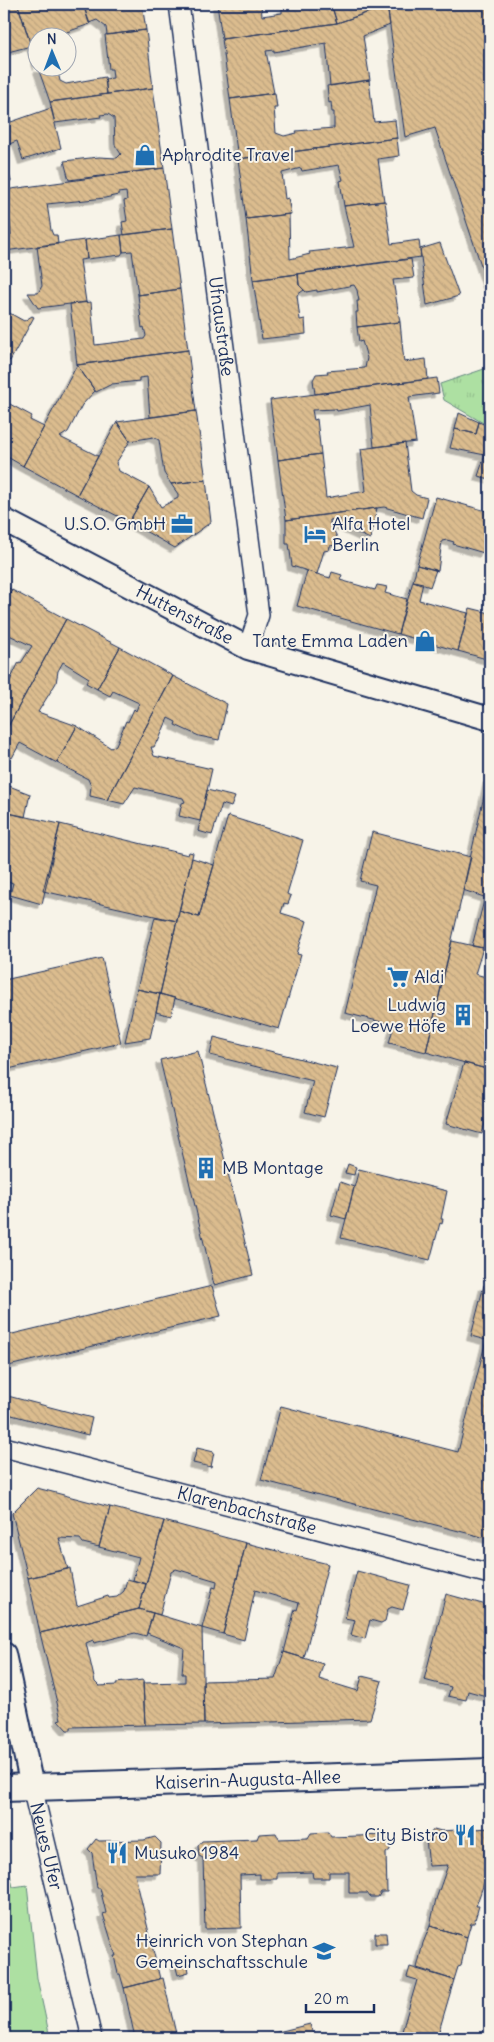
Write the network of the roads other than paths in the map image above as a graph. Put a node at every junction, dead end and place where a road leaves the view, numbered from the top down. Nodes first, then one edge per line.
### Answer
1 (179, 4) edge
2 (4, 520) edge
3 (248, 648) junction
4 (490, 719) edge
5 (4, 1447) edge
6 (490, 1574) edge
7 (4, 1654) edge
8 (490, 1772) edge
9 (32, 1787) junction
10 (4, 1788) edge
11 (92, 2038) edge

1 - 3 street, Ufnaustraße
2 - 3 street, Huttenstraße
3 - 4 street, Huttenstraße
5 - 6 street, Klarenbachstraße
7 - 9 street, Neues Ufer
8 - 9 main road, Kaiserin-Augusta-Allee
9 - 10 main road, Kaiserin-Augusta-Allee
9 - 11 street, Neues Ufer

